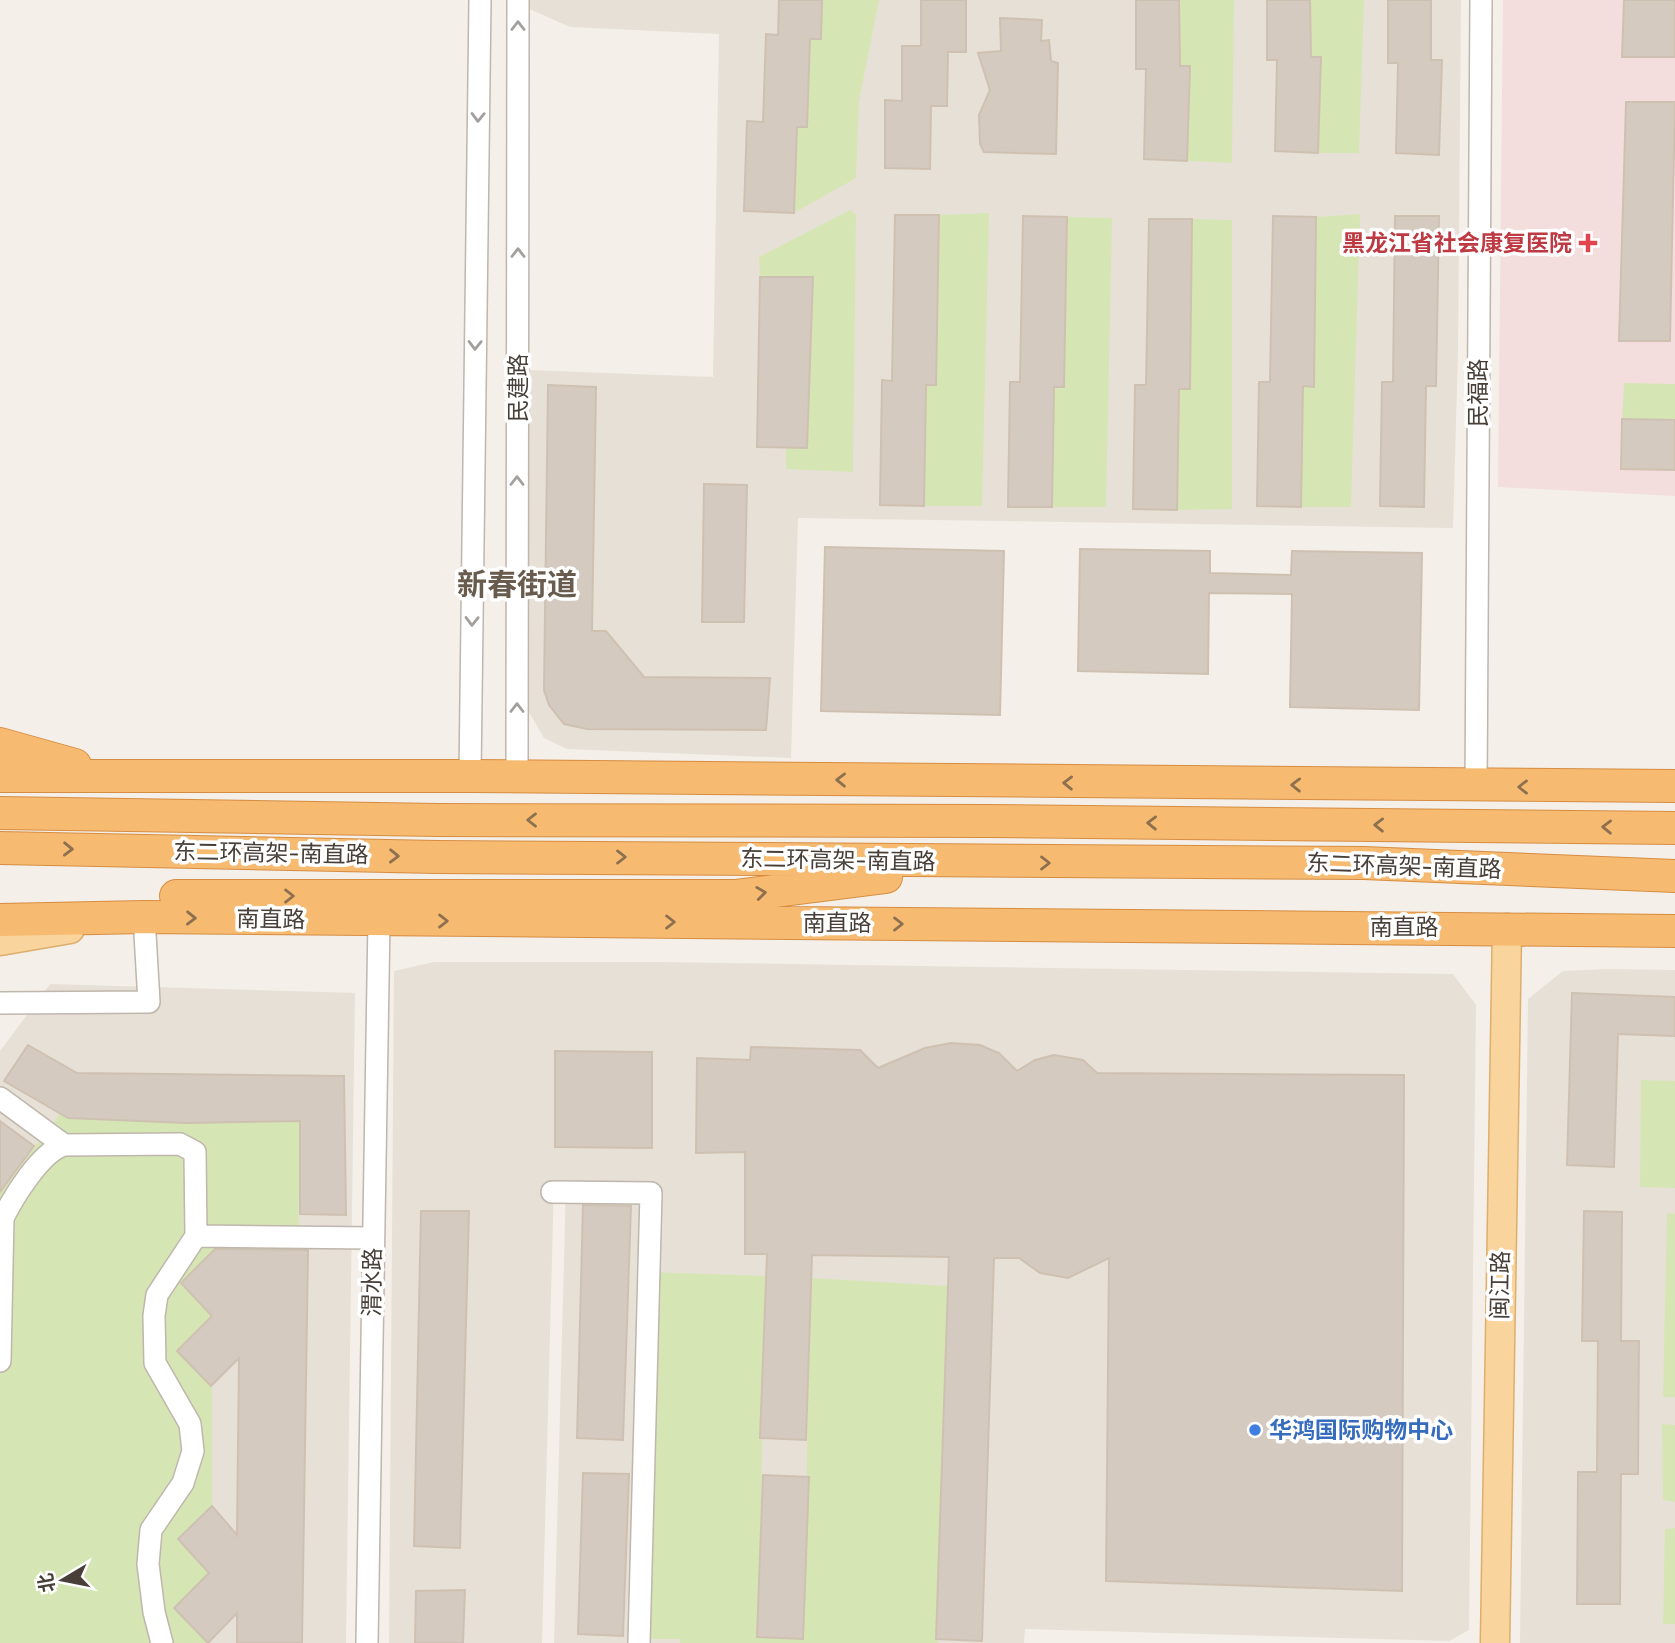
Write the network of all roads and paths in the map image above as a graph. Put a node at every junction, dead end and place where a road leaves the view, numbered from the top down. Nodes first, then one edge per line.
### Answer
1 (480, 0) edge
2 (518, 0) edge
3 (1481, 0) edge
4 (0, 744) edge
5 (107, 774) junction
6 (470, 776) junction
7 (517, 776) junction
8 (0, 777) edge
9 (1476, 787) junction
10 (1672, 789) edge
11 (0, 813) edge
12 (986, 821) junction
13 (1675, 828) edge
14 (0, 848) edge
15 (994, 863) junction
16 (1675, 876) edge
17 (0, 901) edge
18 (144, 917) junction
19 (0, 920) edge
20 (379, 920) junction
21 (1516, 928) junction
22 (1670, 928) edge
23 (0, 941) edge
24 (0, 1003) edge
25 (0, 1098) edge
26 (64, 1145) junction
27 (552, 1192) dead end
28 (196, 1236) junction
29 (373, 1238) junction
30 (0, 1361) edge
31 (162, 1643) edge
32 (367, 1643) edge
33 (639, 1643) edge
34 (1495, 1643) edge
35 (1510, 1643) edge

1 -> 6 street, 民建路
7 -> 2 street, 民建路
3 - 9 street, 民福路
4 - 5 highway
5 - 6 highway
5 - 8 highway
6 - 7 highway
9 -> 7 highway
8 - 12 highway
10 -> 9 highway
12 -> 11 highway, 东二环高架-南直路
13 -> 12 highway, 东二环高架-南直路
14 -> 15 highway, 东二环高架-南直路
15 -> 16 highway, 东二环高架-南直路
17 -> 15 highway
18 - 19 highway, 南直路
18 -> 20 highway, 南直路
18 - 23 main road
18 - 24 street
20 -> 21 highway, 南直路
20 - 29 street, 渭水路
21 - 22 highway, 南直路
21 - 34 main road, 闽江路
21 - 35 main road, 闽江路
25 - 26 street
26 - 28 street
26 - 30 street
27 - 33 street
28 - 29 street
28 - 31 street
29 - 32 street, 渭水路

